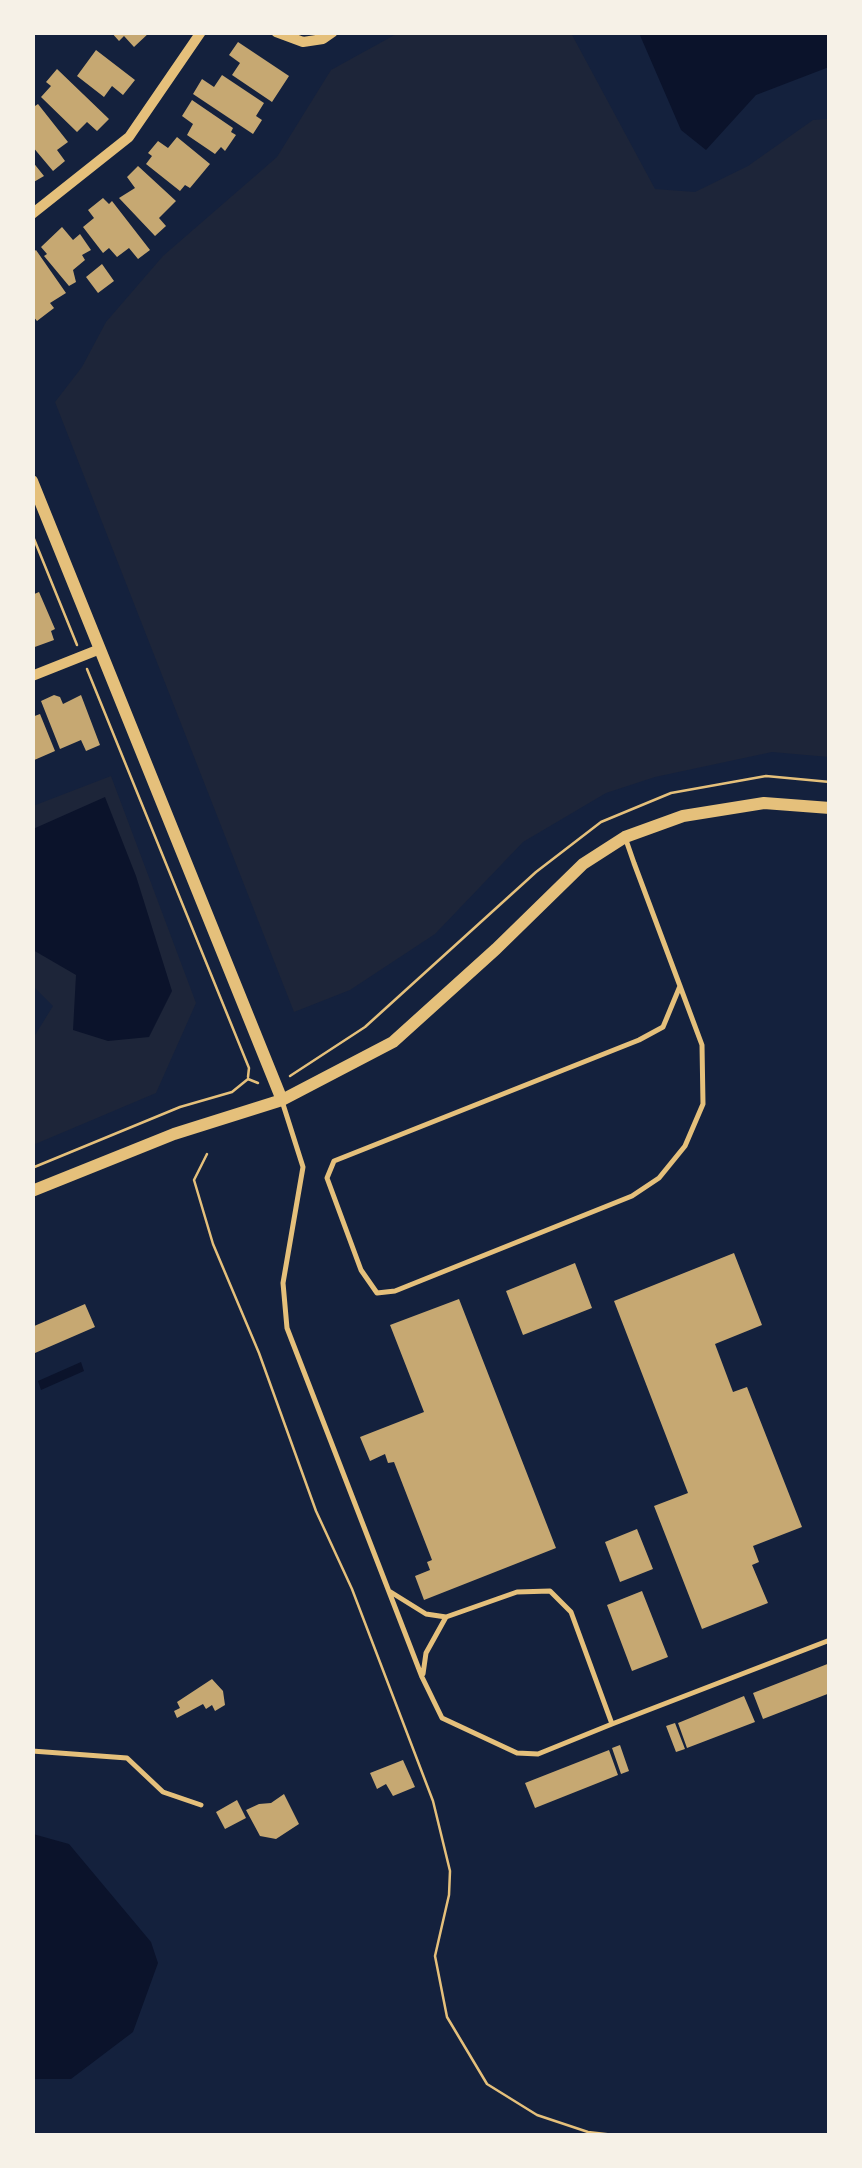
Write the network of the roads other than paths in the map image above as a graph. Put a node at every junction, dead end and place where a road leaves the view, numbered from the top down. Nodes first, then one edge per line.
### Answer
1 (201, 32) edge
2 (276, 32) edge
3 (333, 32) edge
4 (32, 214) edge
5 (32, 481) edge
6 (100, 649) junction
7 (32, 676) edge
8 (830, 808) edge
9 (625, 837) junction
10 (680, 986) junction
11 (282, 1100) junction
12 (32, 1191) edge
13 (389, 1591) junction
14 (446, 1618) junction
15 (830, 1640) edge
16 (422, 1678) junction
17 (612, 1724) junction
18 (32, 1751) edge
19 (200, 1805) dead end

1 - 4 street
2 - 3 street
5 - 6 street
6 - 7 street
6 - 11 street
8 - 9 street
9 - 10 lane
9 - 11 street
10 - 10 lane
11 - 12 street
11 - 13 lane
13 - 14 lane
13 - 16 lane
14 - 16 lane
14 - 17 lane
15 - 17 lane
16 - 17 lane
18 - 19 lane

